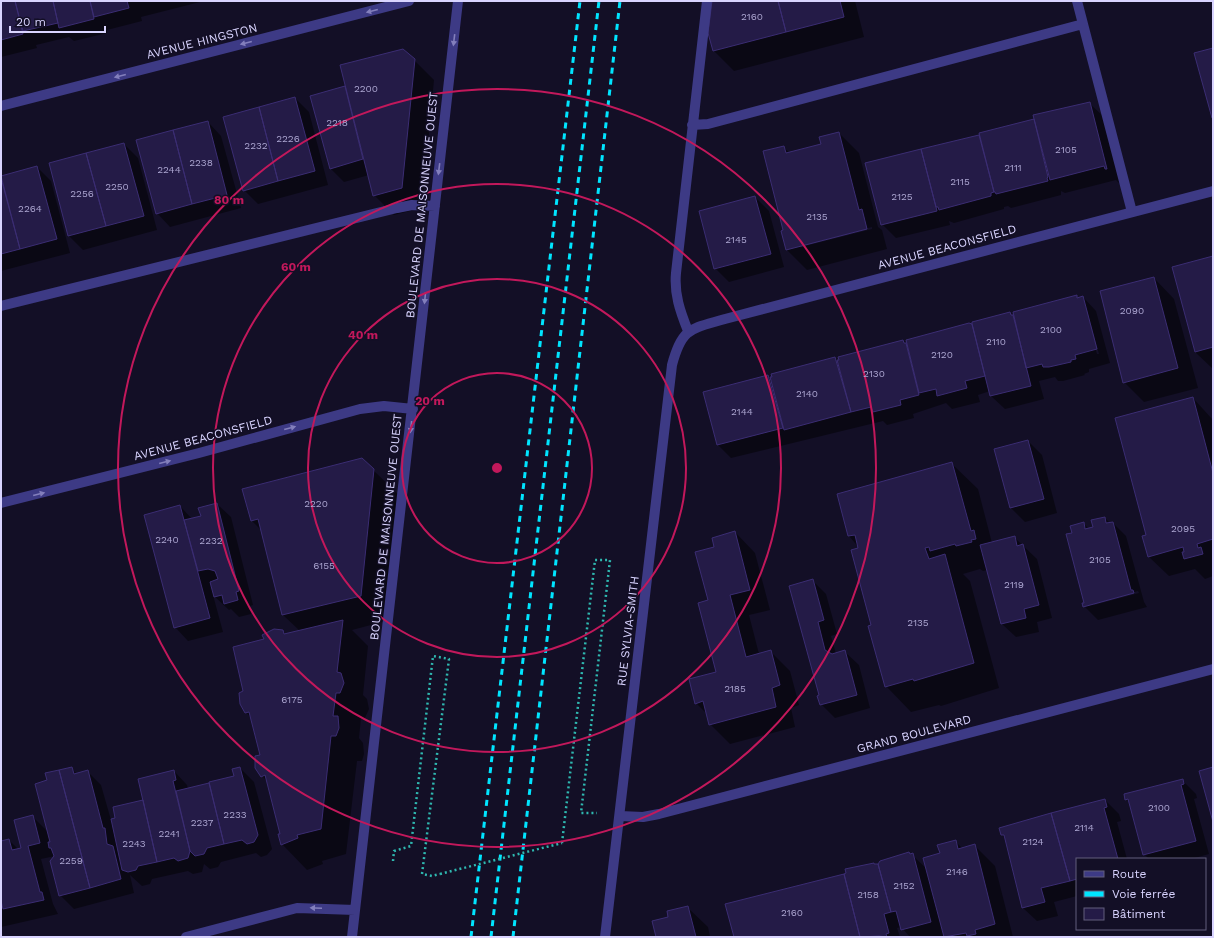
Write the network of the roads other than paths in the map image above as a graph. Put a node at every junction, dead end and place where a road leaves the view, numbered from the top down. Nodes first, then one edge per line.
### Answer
1 (409, 1) edge
2 (458, 1) edge
3 (707, 1) edge
4 (1077, 1) edge
5 (1083, 24) junction
6 (1, 106) edge
7 (692, 125) junction
8 (1213, 191) edge
9 (434, 206) junction
10 (1132, 212) junction
11 (1, 306) edge
12 (688, 331) junction
13 (413, 409) junction
14 (1, 504) edge
15 (1213, 669) edge
16 (620, 816) junction
17 (355, 910) junction
18 (186, 937) edge
19 (352, 937) edge
20 (605, 937) edge

1 -> 6 street, AVENUE HINGSTON
2 -> 9 street, BOULEVARD DE MAISONNEUVE OUEST
3 - 7 street
4 - 5 street
5 - 7 street
5 - 10 street
7 - 12 street
8 - 10 street, AVENUE BEACONSFIELD
9 - 11 street
9 -> 13 street, BOULEVARD DE MAISONNEUVE OUEST
10 - 12 street, AVENUE BEACONSFIELD
12 - 16 street, RUE SYLVIA-SMITH
14 -> 13 street, AVENUE BEACONSFIELD
13 -> 17 street, BOULEVARD DE MAISONNEUVE OUEST
15 - 16 street, GRAND BOULEVARD
16 - 20 street, RUE SYLVIA-SMITH
17 -> 18 street
17 - 19 street, BOULEVARD DE MAISONNEUVE OUEST

